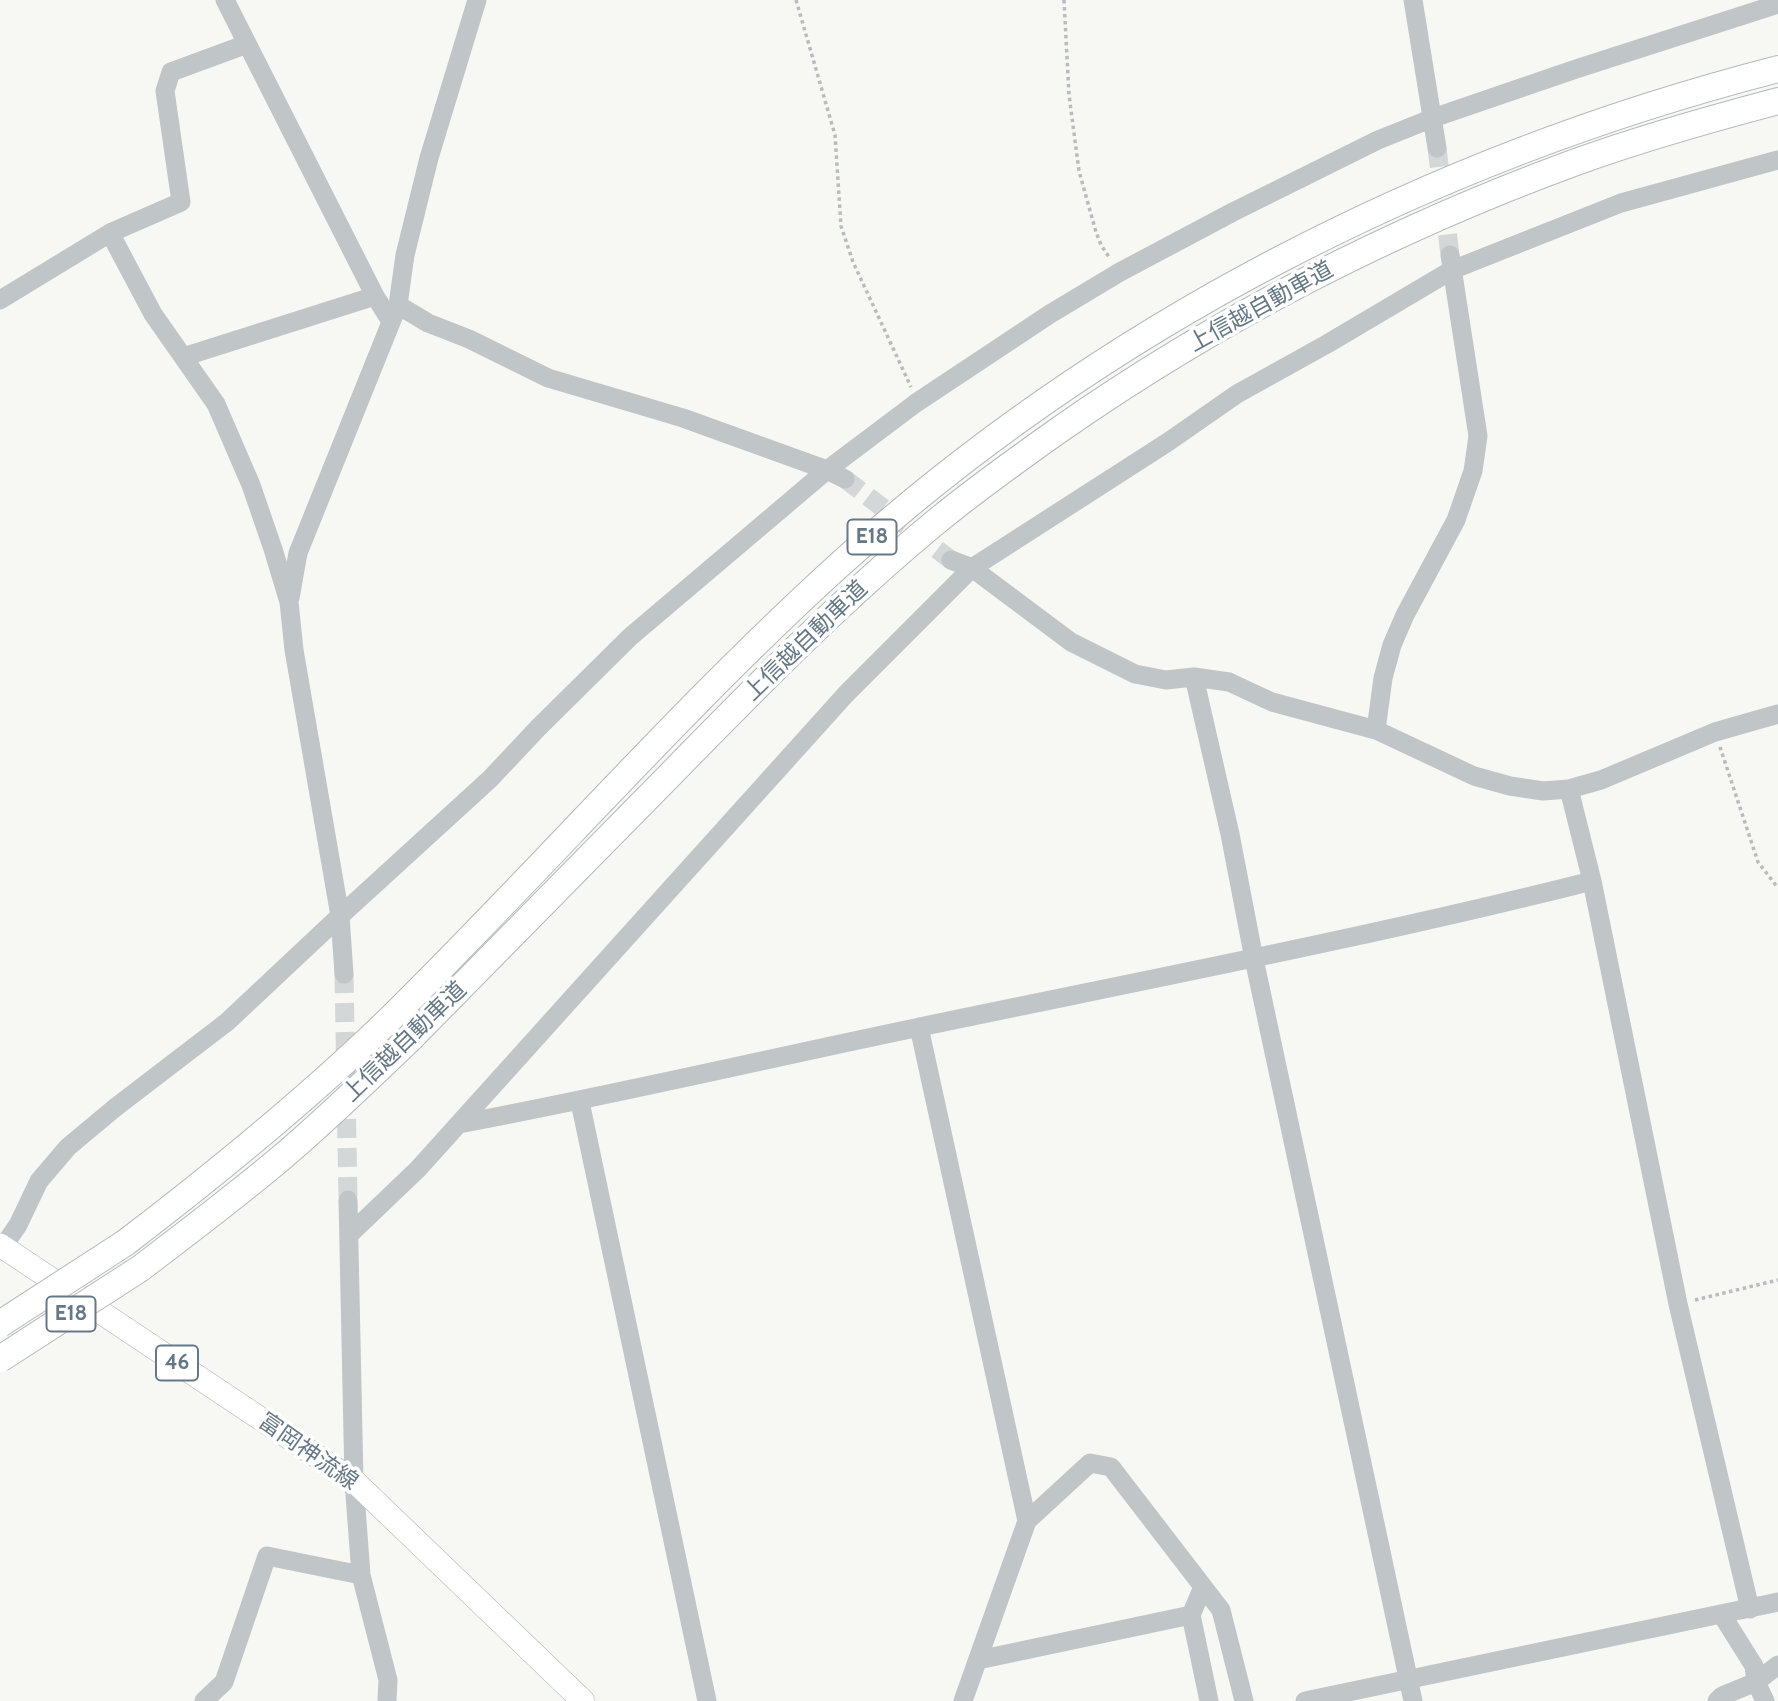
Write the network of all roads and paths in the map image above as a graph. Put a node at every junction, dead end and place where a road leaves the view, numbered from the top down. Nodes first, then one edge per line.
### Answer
1 (225, 0) edge
2 (477, 0) edge
3 (796, 0) edge
4 (1064, 0) edge
5 (1413, 0) edge
6 (1778, 4) edge
7 (247, 44) junction
8 (1778, 69) edge
9 (1778, 100) edge
10 (1433, 118) junction
11 (1437, 148) tunnel mouth
12 (1778, 160) edge
13 (110, 233) junction
14 (1451, 262) junction
15 (1120, 272) junction
16 (375, 296) junction
17 (0, 300) edge
18 (394, 312) junction
19 (183, 357) junction
20 (916, 403) junction
21 (836, 475) junction
22 (951, 560) tunnel mouth
23 (972, 568) junction
24 (289, 602) junction
25 (1194, 677) junction
26 (1778, 713) edge
27 (1376, 730) junction
28 (1715, 732) junction
29 (1569, 789) junction
30 (1592, 881) junction
31 (1778, 888) edge
32 (340, 916) junction
33 (1254, 959) junction
34 (344, 974) tunnel mouth
35 (919, 1027) junction
36 (580, 1102) junction
37 (459, 1124) junction
38 (348, 1200) tunnel mouth
39 (350, 1234) junction
40 (1, 1247) edge
41 (1778, 1280) edge
42 (1678, 1304) junction
43 (0, 1324) edge
44 (0, 1359) edge
45 (354, 1481) junction
46 (1027, 1521) junction
47 (360, 1576) junction
48 (1203, 1587) junction
49 (1778, 1602) edge
50 (1750, 1609) junction
51 (1191, 1615) junction
52 (1723, 1615) junction
53 (978, 1660) junction
54 (1778, 1665) edge
55 (1409, 1680) junction
56 (1756, 1682) junction
57 (204, 1701) edge
58 (387, 1701) edge
59 (583, 1701) edge
60 (707, 1701) edge
61 (963, 1701) edge
62 (1209, 1701) edge
63 (1244, 1701) edge
64 (1305, 1701) edge
65 (1413, 1701) edge
66 (1717, 1701) edge
67 (1765, 1701) edge

1 - 7 street
2 - 18 street
3 - 20 path
4 - 15 path
5 - 10 street
6 - 10 street
7 - 13 street
7 - 16 street
8 - 43 highway, 上信越自動車道 / E18, bridge
9 - 44 highway, 上信越自動車道 / E18, bridge
10 - 11 street
10 - 15 street
12 - 14 street
13 - 17 street
13 - 19 street
14 - 23 street
14 - 27 street
15 - 20 street
16 - 18 street
16 - 19 street
18 - 21 street
18 - 24 street
19 - 24 street
20 - 21 street
21 - 32 street
22 - 23 street
23 - 25 street
23 - 37 street
24 - 32 street
25 - 27 street
25 - 33 street
26 - 28 street
27 - 29 street
28 - 29 street
28 - 31 path
29 - 30 street
30 - 33 street
30 - 42 street
32 - 34 street
32 - 40 street
33 - 35 street
33 - 55 street
35 - 36 street
35 - 46 street
36 - 37 street
36 - 60 street
37 - 39 street
38 - 39 street
39 - 45 street
40 - 45 main road, 富岡神流線 / 46
41 - 42 path
42 - 50 street
45 - 47 street
45 - 59 main road, 富岡神流線 / 46
46 - 48 street
46 - 53 street
47 - 57 street
47 - 58 street
48 - 51 street
48 - 63 street
49 - 50 street
50 - 52 street
51 - 53 street
51 - 62 street
52 - 55 street
52 - 56 street
53 - 61 street
54 - 56 street
55 - 64 street
55 - 65 street
56 - 66 street
56 - 67 street

